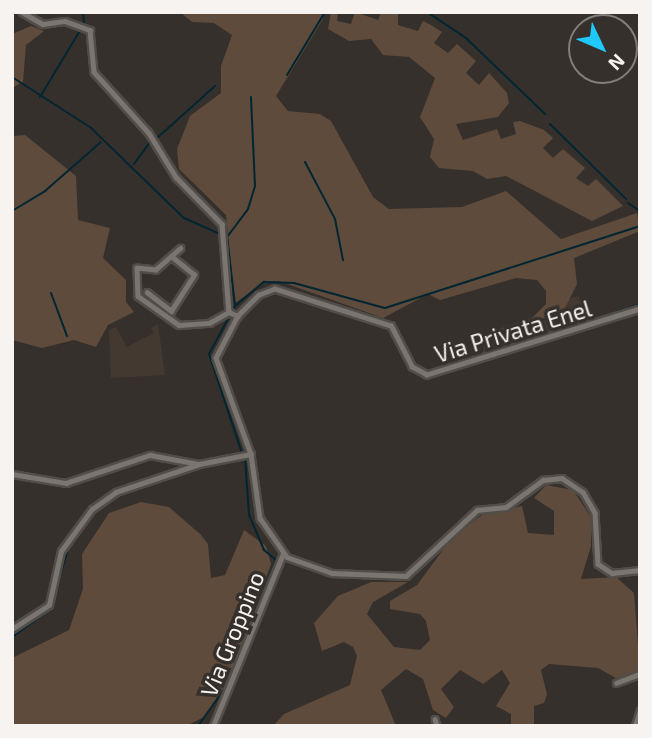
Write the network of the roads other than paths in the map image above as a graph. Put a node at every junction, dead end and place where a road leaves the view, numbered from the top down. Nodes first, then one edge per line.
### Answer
1 (22, 12) edge
2 (181, 248) dead end
3 (173, 258) junction
4 (147, 292) dead end
5 (640, 309) edge
6 (233, 314) junction
7 (246, 456) junction
8 (199, 464) junction
9 (12, 474) edge
10 (283, 554) junction
11 (640, 570) edge
12 (12, 629) edge
13 (640, 674) edge
14 (616, 682) dead end
15 (640, 711) edge
16 (435, 719) dead end
17 (213, 726) edge
18 (437, 726) edge
19 (635, 726) edge

1 - 6 street
2 - 3 street
3 - 4 street
3 - 6 street
5 - 6 street, Via Privata Enel
6 - 7 street, Via Privata Enel
7 - 8 street
7 - 10 street, Via Privata Enel
8 - 9 street
8 - 12 street
10 - 11 street
10 - 17 street, Via Groppino
13 - 14 street
15 - 19 street
16 - 18 street

